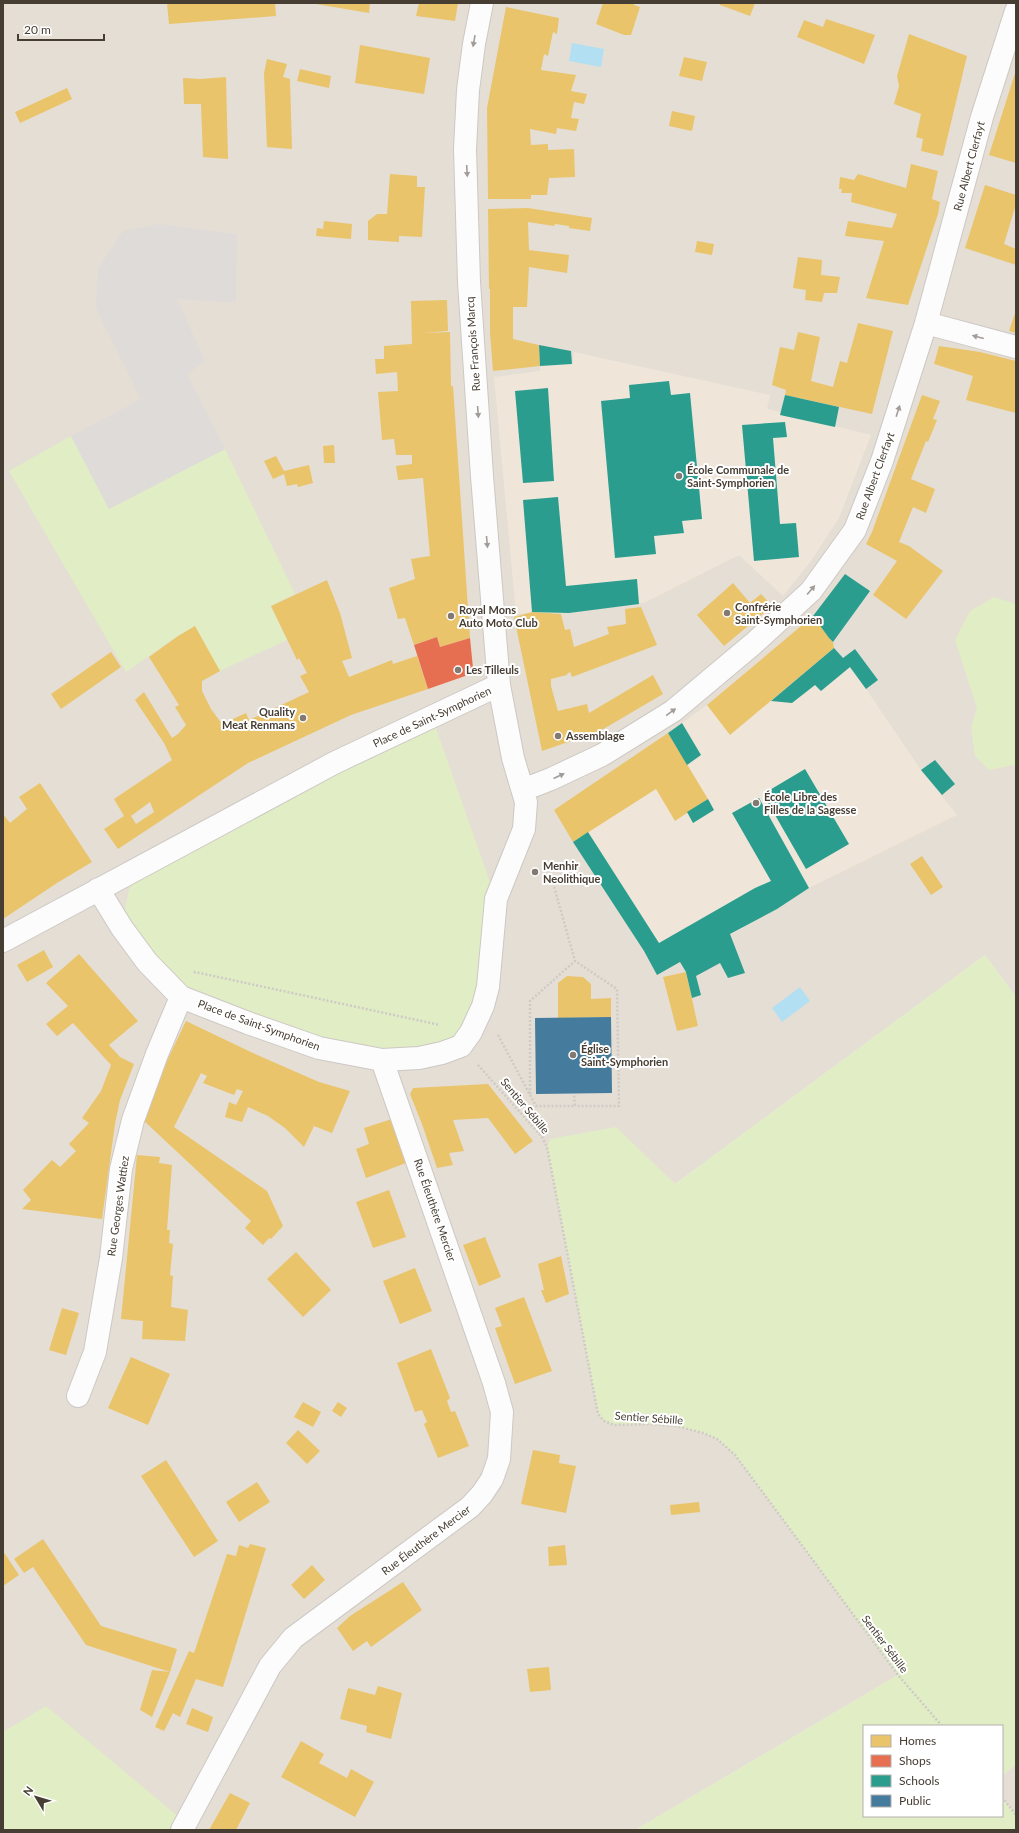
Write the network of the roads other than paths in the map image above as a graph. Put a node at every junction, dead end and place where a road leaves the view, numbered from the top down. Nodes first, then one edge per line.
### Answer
1 (482, 3) edge
2 (1016, 11) edge
3 (926, 323) junction
4 (1016, 347) edge
5 (499, 685) junction
6 (522, 788) junction
7 (98, 889) junction
8 (6, 935) edge
9 (181, 996) junction
10 (382, 1060) junction
11 (78, 1396) dead end
12 (182, 1830) edge

1 -> 5 street, Rue François Marcq
2 - 3 street, Rue Albert Clerfayt
4 -> 3 street
6 -> 3 street, Rue Albert Clerfayt
5 - 6 street, Place de Saint-Symphorien
5 - 7 street, Place de Saint-Symphorien
6 - 10 street, Place de Saint-Symphorien
7 - 8 street
7 - 9 street, Place de Saint-Symphorien
9 - 10 street, Place de Saint-Symphorien
9 - 11 street, Rue Georges Wattiez
10 - 12 street, Rue Éleuthère Mercier

